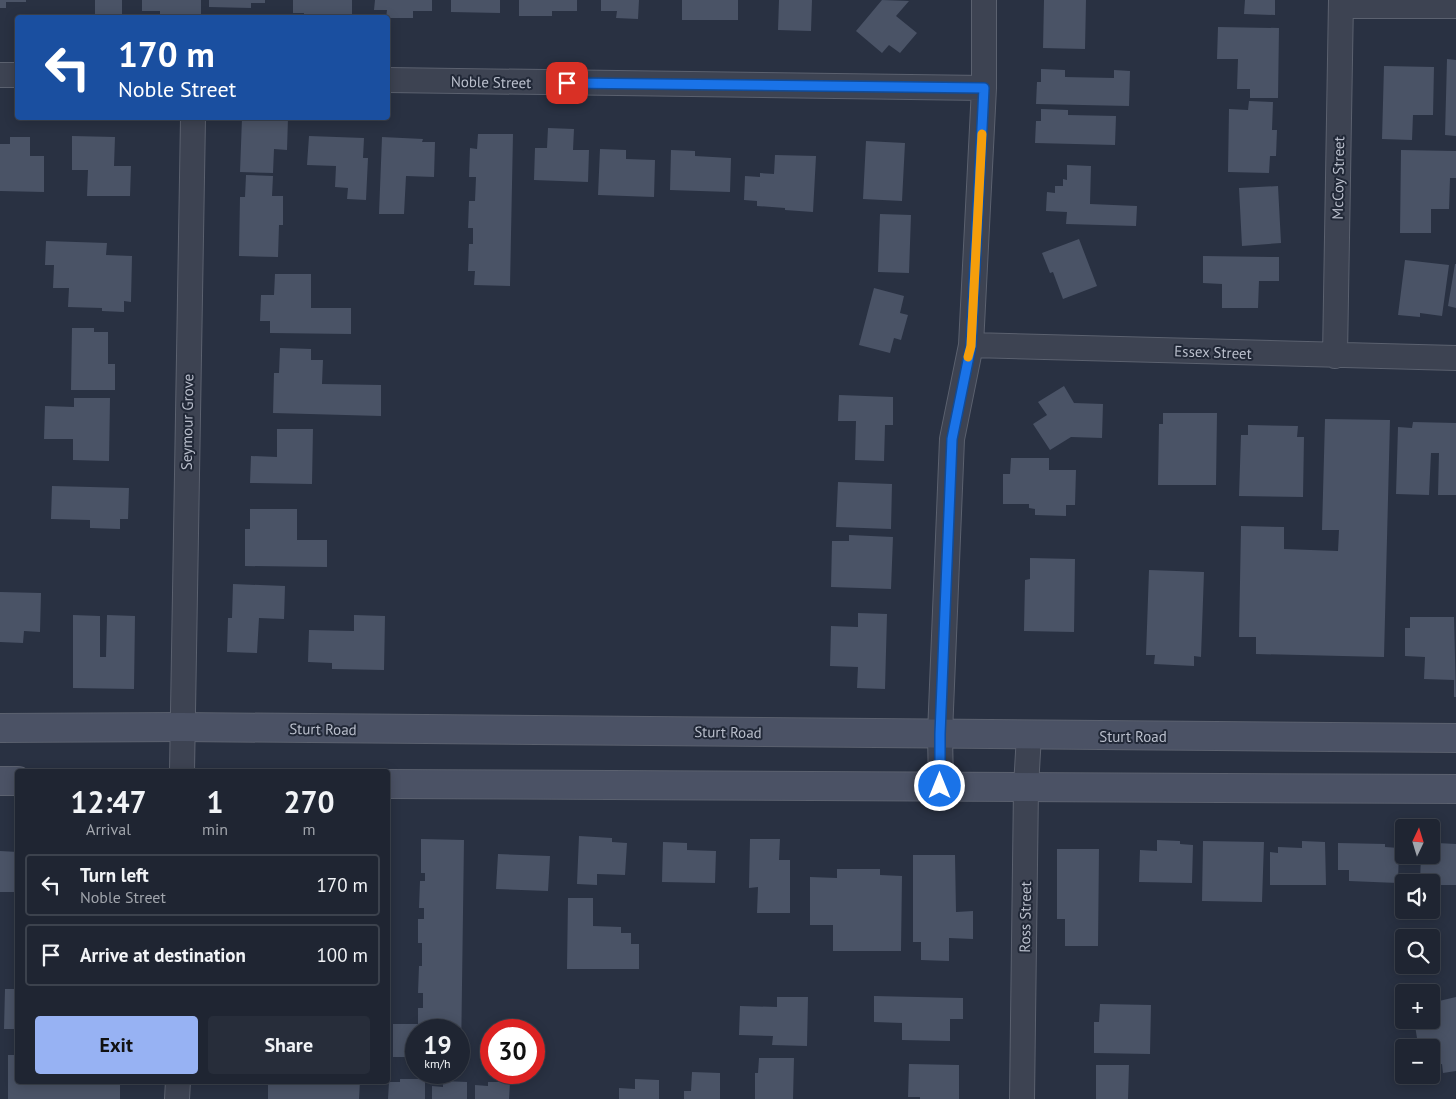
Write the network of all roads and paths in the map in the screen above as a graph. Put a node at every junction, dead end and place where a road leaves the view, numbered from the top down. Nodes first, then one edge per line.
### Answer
1 (984, 0) edge
2 (1341, 3) edge
3 (1456, 6) edge
4 (0, 75) edge
5 (15, 75) edge
6 (390, 80) edge
7 (984, 88) junction
8 (193, 120) edge
9 (971, 346) junction
10 (1335, 356) junction
11 (1456, 358) edge
12 (182, 727) junction
13 (0, 728) edge
14 (940, 734) junction
15 (1029, 735) junction
16 (1456, 738) edge
17 (182, 769) edge
18 (0, 781) edge
19 (15, 781) edge
20 (390, 784) edge
21 (940, 786) junction
22 (1026, 787) junction
23 (1456, 789) edge
24 (178, 1084) edge
25 (178, 1099) edge
26 (1022, 1099) edge

1 - 7 street
2 - 3 street
2 - 10 street, McCoy Street
4 - 5 street
6 - 7 street, Noble Street
7 - 9 street
8 - 12 street, Seymour Grove
9 - 10 street, Essex Street
9 - 14 street
10 - 11 street, Essex Street
12 - 13 main road, Sturt Road
12 - 14 main road, Sturt Road
12 - 17 street, Seymour Grove
14 - 15 main road, Sturt Road
14 - 21 street
15 - 16 main road, Sturt Road
15 - 22 street, Ross Street
18 - 19 main road
20 - 21 main road
21 - 22 main road
22 - 23 main road
22 - 26 street, Ross Street
24 - 25 street

